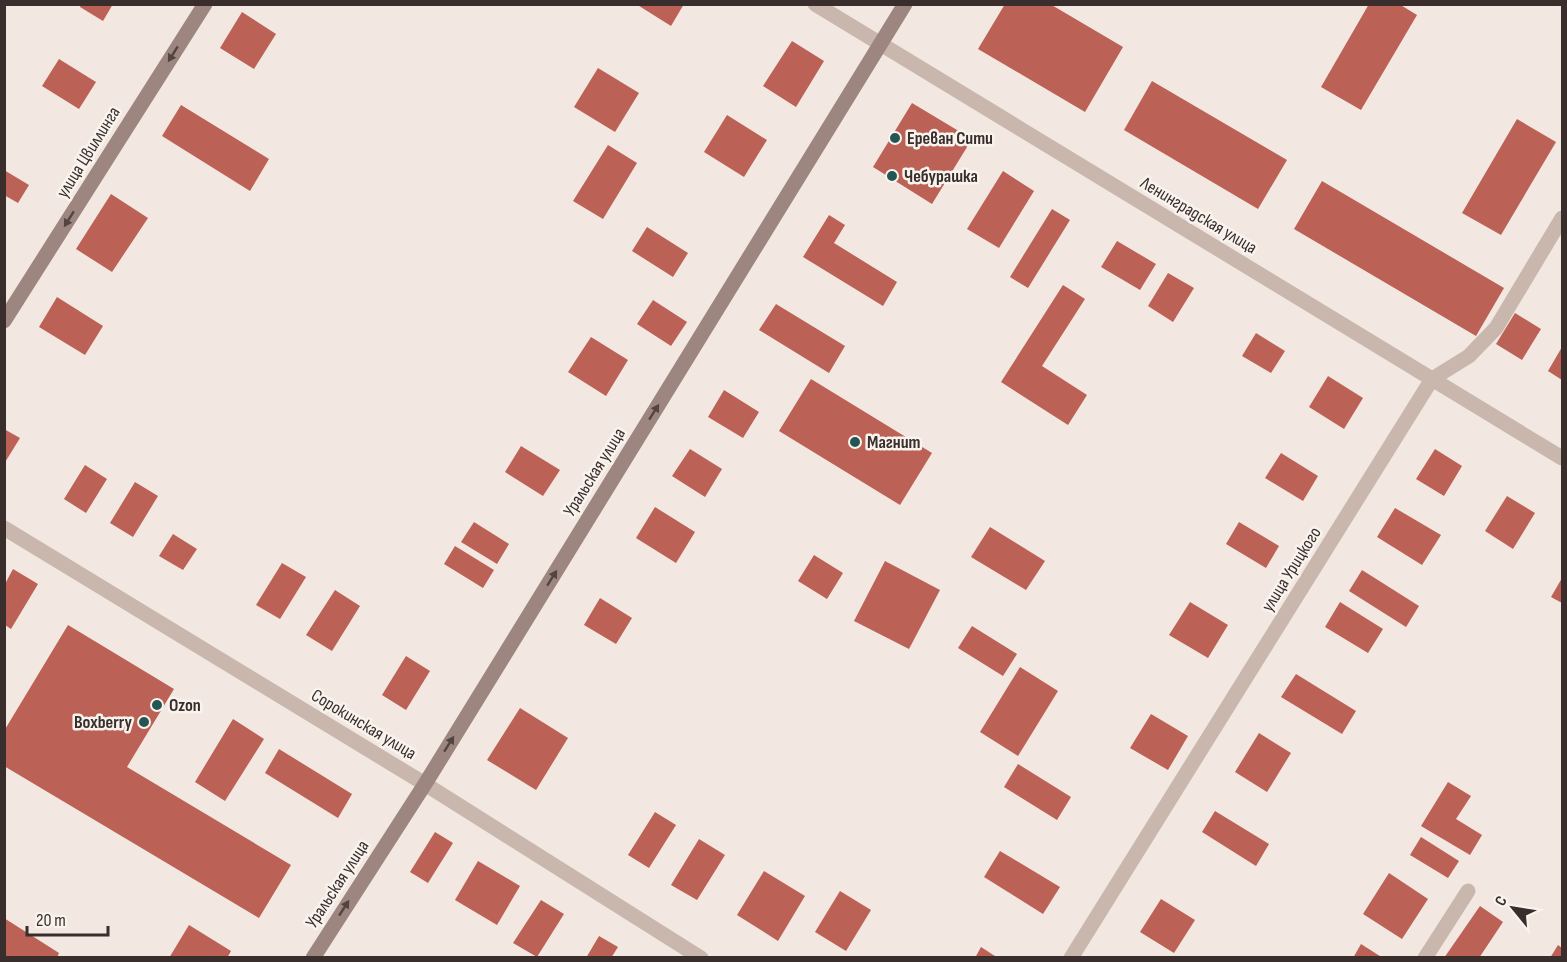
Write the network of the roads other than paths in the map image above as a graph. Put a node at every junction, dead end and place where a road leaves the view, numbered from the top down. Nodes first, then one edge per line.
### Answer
1 (205, 4) edge
2 (815, 4) edge
3 (905, 4) edge
4 (881, 45) junction
5 (1563, 218) edge
6 (4, 321) edge
7 (1432, 379) junction
8 (1563, 458) edge
9 (4, 528) edge
10 (425, 784) junction
11 (1468, 891) dead end
12 (313, 957) edge
13 (701, 957) edge
14 (1071, 957) edge
15 (1425, 957) edge

1 -> 6 street, улица Цвиллинга
2 - 4 street, Ленинградская улица
3 - 4 street, Уральская улица
4 - 7 street, Ленинградская улица
10 -> 4 street, Уральская улица
5 - 7 street, улица Урицкого
7 - 8 street, Ленинградская улица
7 - 14 street, улица Урицкого
9 - 10 street, Сорокинская улица
12 -> 10 street, Уральская улица
10 - 13 street, Сорокинская улица
11 - 15 street

